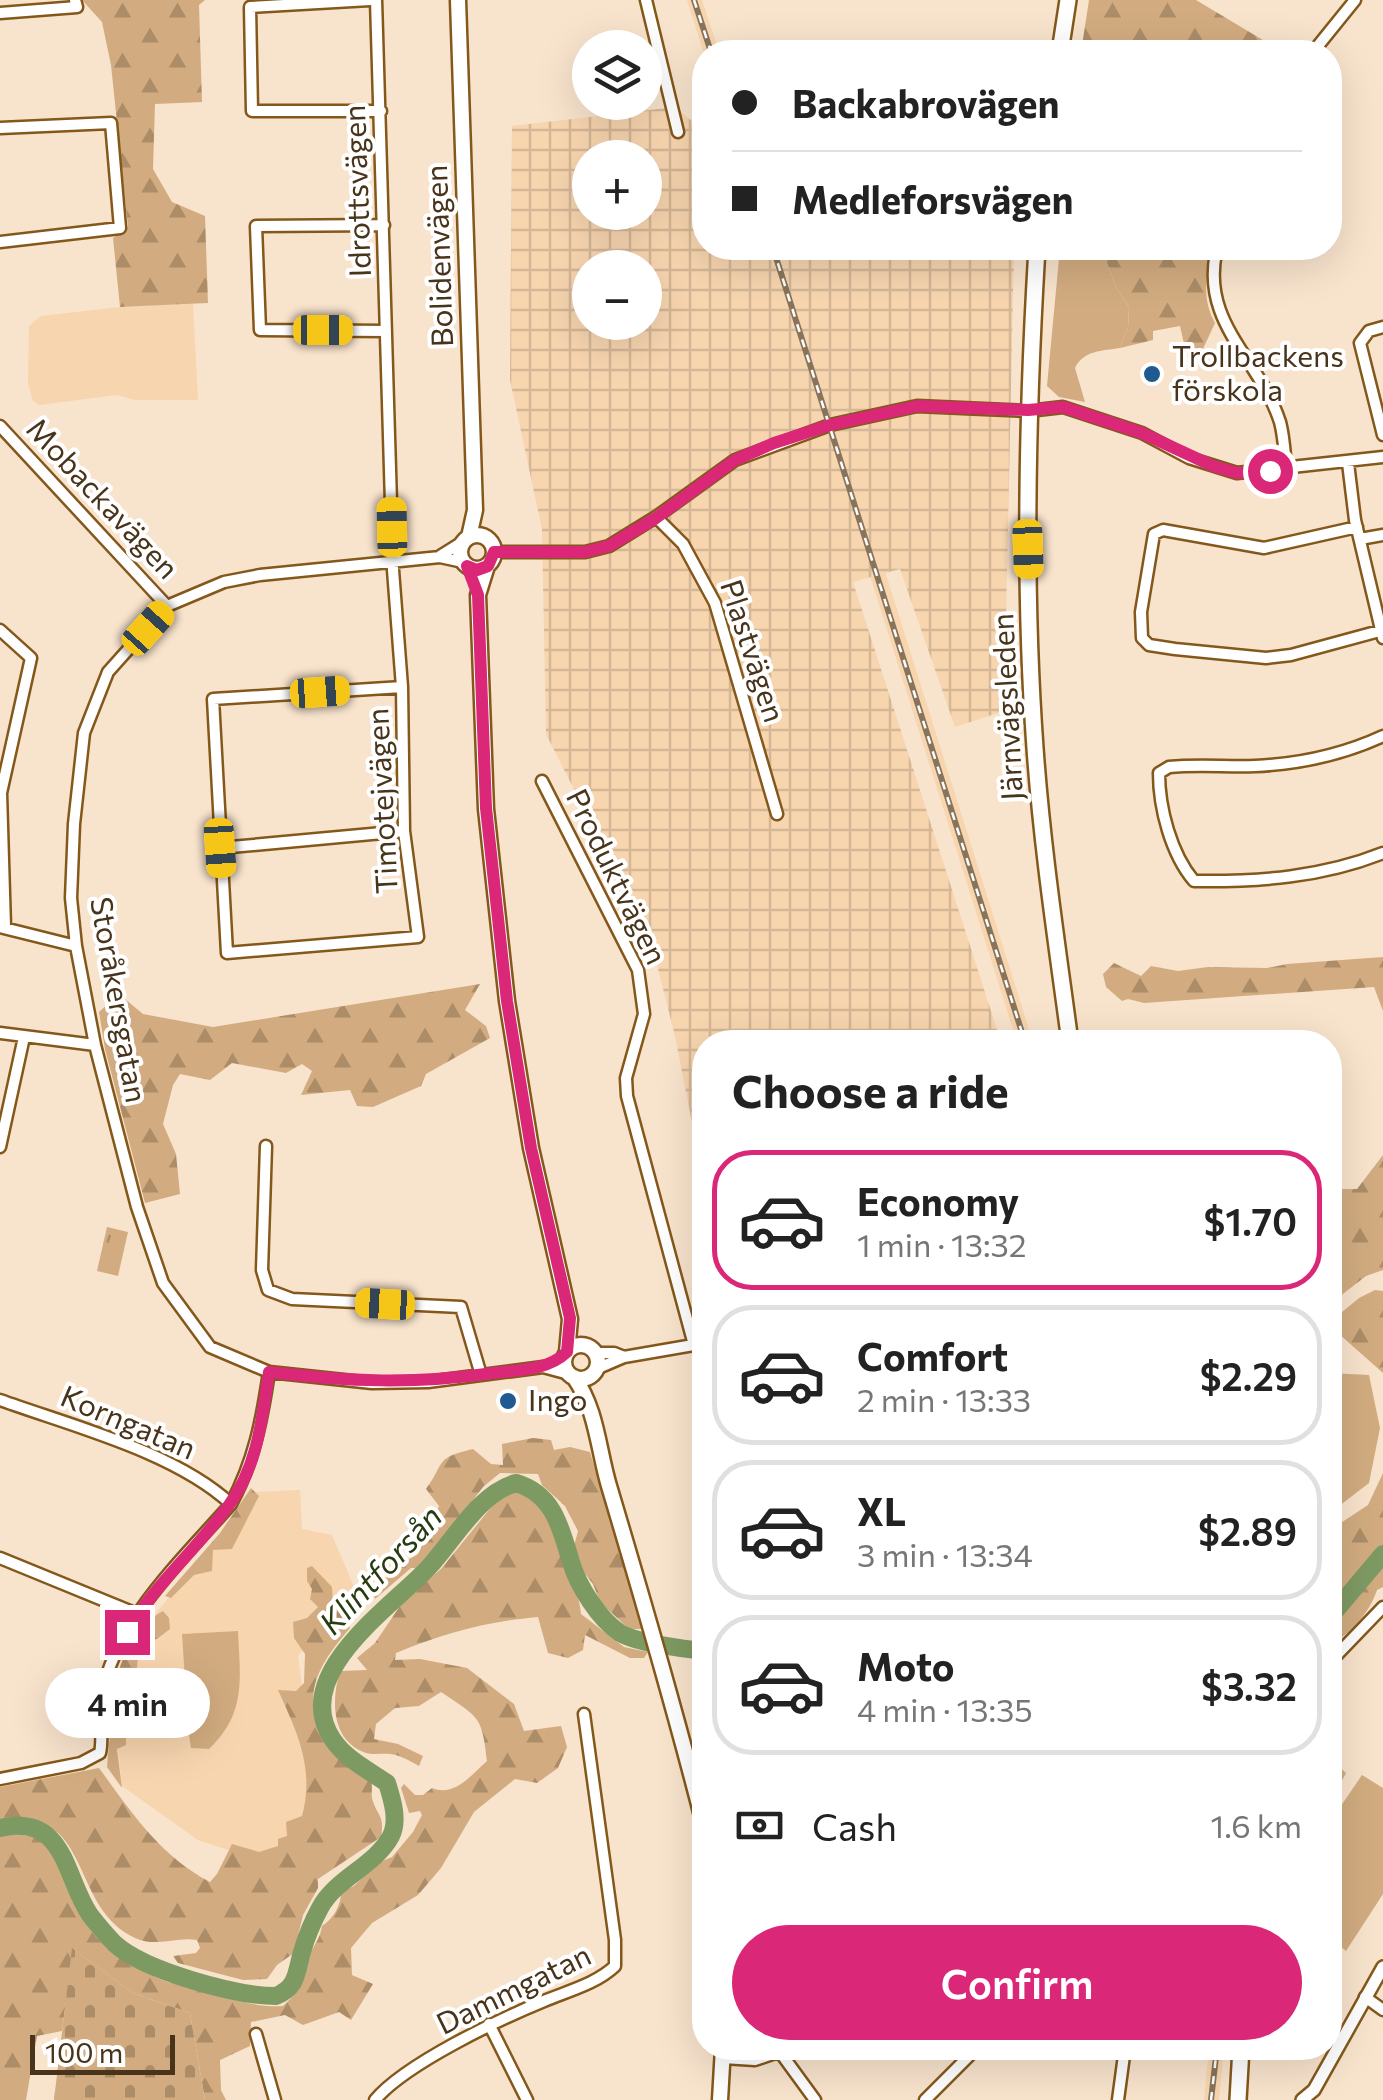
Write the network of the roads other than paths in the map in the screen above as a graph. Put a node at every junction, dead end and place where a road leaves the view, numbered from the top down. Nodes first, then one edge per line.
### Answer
1 (75, 0) edge
2 (373, 0) edge
3 (458, 0) edge
4 (646, 0) edge
5 (1068, 0) edge
6 (1354, 0) edge
7 (0, 13) edge
8 (1062, 40) edge
9 (1322, 40) edge
10 (381, 111) junction
11 (0, 128) edge
12 (678, 132) dead end
13 (384, 225) junction
14 (0, 242) edge
15 (1036, 260) edge
16 (1216, 260) edge
17 (1383, 326) edge
18 (386, 330) junction
19 (1028, 410) junction
20 (0, 426) edge
21 (1383, 435) edge
22 (1383, 458) edge
23 (1348, 463) junction
24 (1286, 470) junction
25 (476, 510) junction
26 (656, 518) junction
27 (1358, 533) junction
28 (1383, 535) edge
29 (486, 537) junction
30 (466, 539) junction
31 (440, 557) junction
32 (491, 559) junction
33 (392, 561) junction
34 (465, 564) junction
35 (478, 595) junction
36 (167, 606) junction
37 (0, 630) edge
38 (1382, 633) edge
39 (402, 687) junction
40 (1383, 736) edge
41 (542, 780) dead end
42 (777, 814) dead end
43 (404, 831) junction
44 (220, 848) junction
45 (1383, 853) edge
46 (2, 927) edge
47 (76, 946) junction
48 (1068, 1030) edge
49 (0, 1033) edge
50 (24, 1036) junction
51 (95, 1045) junction
52 (266, 1146) dead end
53 (0, 1147) edge
54 (692, 1317) edge
55 (570, 1318) junction
56 (692, 1345) edge
57 (566, 1354) junction
58 (593, 1360) junction
59 (542, 1367) junction
60 (269, 1372) junction
61 (481, 1375) junction
62 (571, 1376) junction
63 (0, 1400) edge
64 (590, 1401) junction
65 (230, 1504) junction
66 (0, 1558) edge
67 (1383, 1608) edge
68 (137, 1614) junction
69 (1342, 1650) edge
70 (584, 1714) dead end
71 (692, 1777) edge
72 (0, 1779) edge
73 (1383, 1967) edge
74 (1364, 1996) junction
75 (1383, 2010) edge
76 (490, 2024) junction
77 (256, 2034) dead end
78 (1342, 2037) edge
79 (723, 2060) edge
80 (791, 2060) edge
81 (965, 2060) edge
82 (1124, 2060) edge
83 (1240, 2060) edge
84 (1330, 2060) edge
85 (275, 2100) edge
86 (375, 2100) edge
87 (527, 2100) edge
88 (720, 2100) edge
89 (814, 2100) edge
90 (925, 2100) edge
91 (1118, 2100) edge
92 (1238, 2100) edge
93 (1302, 2100) edge

1 - 7 street
2 - 10 street, Idrottsvägen
2 - 10 street
3 - 25 main road, Bolidenvägen
4 - 12 street
5 - 8 main road
6 - 9 street
10 - 13 street, Idrottsvägen
11 - 14 street
13 - 18 street, Idrottsvägen
13 - 18 street
15 - 19 main road, Järnvägsleden
16 - 24 street
17 - 21 street
18 - 33 street, Idrottsvägen
19 - 24 street
19 - 26 street
19 - 48 main road, Järnvägsleden
20 - 36 street, Mobackavägen
22 - 23 street
23 - 24 street
23 - 27 street
25 - 29 main road, Bolidenvägen
25 - 30 main road, Bolidenvägen
26 - 32 street
26 - 42 street, Plastvägen
27 - 28 street
27 - 38 street
27 - 38 street
29 - 30 main road
29 - 32 main road
30 - 31 street, Storåkersgatan
30 - 34 main road
31 - 33 street, Storåkersgatan
31 - 34 street, Storåkersgatan
32 - 34 main road
32 - 35 main road
33 - 36 street, Storåkersgatan
33 - 39 street, Timotejvägen
34 - 35 main road
35 - 55 main road
36 - 47 street, Storåkersgatan
37 - 46 street
39 - 43 street, Timotejvägen
39 - 44 street, Timotejvägen
40 - 45 street
41 - 54 street, Produktvägen
43 - 44 street
43 - 44 street, Timotejvägen
46 - 47 street
47 - 51 street, Storåkersgatan
49 - 50 street
50 - 51 street
50 - 53 street
51 - 60 street, Storåkersgatan
52 - 61 street
55 - 57 main road
55 - 58 main road
56 - 58 street
57 - 58 main road
57 - 59 street, Storåkersgatan
57 - 62 main road
58 - 62 main road
58 - 64 main road
59 - 61 street, Storåkersgatan
59 - 62 street, Storåkersgatan
60 - 61 street, Storåkersgatan
60 - 65 street
62 - 64 main road
63 - 65 street, Korngatan
64 - 71 main road
65 - 68 street
66 - 68 street
67 - 69 street
68 - 72 street
70 - 76 street, Dammgatan
73 - 74 street
74 - 75 street
74 - 78 street
76 - 86 street, Dammgatan
76 - 87 street
77 - 85 street
79 - 88 main road
80 - 89 street
81 - 90 street
82 - 91 street
83 - 92 main road
84 - 93 street

